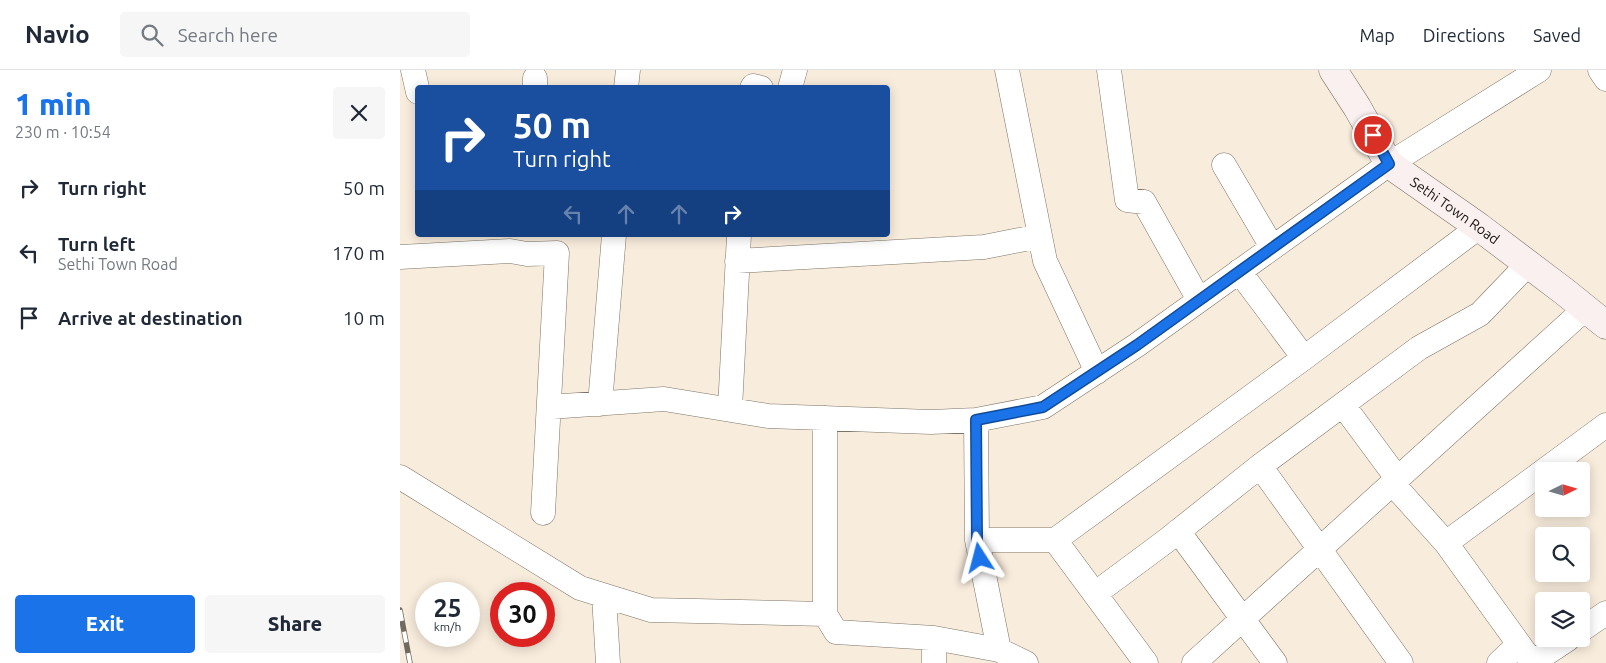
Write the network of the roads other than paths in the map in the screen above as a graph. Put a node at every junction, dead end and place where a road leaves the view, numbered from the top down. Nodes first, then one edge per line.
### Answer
1 (413, 70) edge
2 (628, 70) edge
3 (1007, 70) edge
4 (1110, 70) edge
5 (1333, 70) edge
6 (1539, 70) edge
7 (1600, 70) edge
8 (1606, 79) edge
9 (416, 85) edge
10 (626, 85) edge
11 (1389, 164) junction
12 (1224, 165) dead end
13 (1479, 228) junction
14 (1040, 236) junction
15 (614, 237) edge
16 (738, 237) edge
17 (527, 244) edge
18 (1272, 247) junction
19 (400, 257) edge
20 (737, 261) junction
21 (1528, 264) junction
22 (1239, 271) junction
23 (1199, 300) junction
24 (1596, 316) edge
25 (1304, 358) junction
26 (1097, 372) junction
27 (600, 404) junction
28 (1342, 405) junction
29 (549, 407) junction
30 (730, 410) junction
31 (826, 418) junction
32 (976, 420) junction
33 (1606, 425) edge
34 (1260, 466) junction
35 (400, 477) edge
36 (1394, 480) junction
37 (543, 513) dead end
38 (1178, 531) junction
39 (977, 540) junction
40 (1055, 540) junction
41 (1446, 543) junction
42 (1320, 550) junction
43 (1096, 593) junction
44 (604, 596) junction
45 (1606, 613) edge
46 (825, 614) junction
47 (1244, 619) junction
48 (1590, 624) edge
49 (934, 638) junction
50 (1519, 644) junction
51 (1558, 647) edge
52 (1015, 659) edge
53 (1543, 660) edge
54 (608, 663) edge
55 (934, 663) edge
56 (1146, 663) edge
57 (1194, 663) edge
58 (1276, 663) edge
59 (1401, 663) edge
60 (1499, 663) edge

1 - 9 street
2 - 10 street
3 - 14 street
4 - 23 street
5 - 11 street, Sethi Town Road
6 - 11 street
7 - 8 street
11 - 13 street, Sethi Town Road
11 - 18 street
12 - 18 street
13 - 21 street, Sethi Town Road
13 - 25 street
14 - 20 street
14 - 26 street
15 - 27 street
16 - 20 street
17 - 19 street
17 - 29 street
18 - 22 street
20 - 30 street
21 - 24 street, Sethi Town Road
21 - 28 street
22 - 23 street
22 - 25 street
23 - 26 street
24 - 36 street
25 - 40 street
26 - 32 street
27 - 29 street
27 - 30 street
28 - 34 street
28 - 36 street
29 - 37 street
30 - 31 street
31 - 32 street
31 - 46 street
32 - 39 street
33 - 41 street
34 - 38 street
34 - 42 street
35 - 44 street
36 - 41 street
36 - 42 street
38 - 43 street
38 - 47 street
39 - 40 street
39 - 52 street
40 - 43 street
41 - 50 street
42 - 47 street
42 - 59 street
43 - 56 street
44 - 46 street
44 - 54 street
45 - 48 street
46 - 49 street
47 - 57 street
47 - 58 street
49 - 52 street
49 - 55 street
50 - 53 street
50 - 60 street
51 - 53 street

